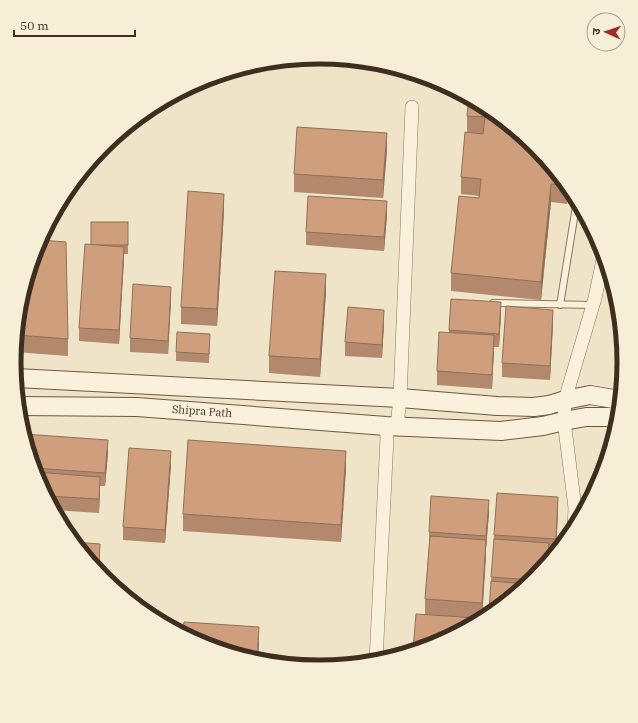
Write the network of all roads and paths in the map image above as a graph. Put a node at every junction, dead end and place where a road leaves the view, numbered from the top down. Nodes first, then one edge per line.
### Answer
1 (412, 107) dead end
2 (575, 210) edge
3 (601, 267) edge
4 (489, 303) edge
5 (560, 305) junction
6 (593, 305) junction
7 (22, 378) edge
8 (400, 398) junction
9 (614, 399) edge
10 (565, 400) junction
11 (25, 406) edge
12 (611, 417) edge
13 (564, 421) junction
14 (391, 426) junction
15 (575, 515) edge
16 (376, 654) edge

1 - 8 street
2 - 5 lane
3 - 6 street
4 - 5 lane
5 - 6 lane
6 - 10 street
7 - 8 street
8 - 10 street
8 - 14 street
9 - 10 street
10 - 13 street
11 - 14 street, Shipra Path
12 - 13 street, Shipra Path
13 - 14 street, Shipra Path
13 - 15 street
14 - 16 street

